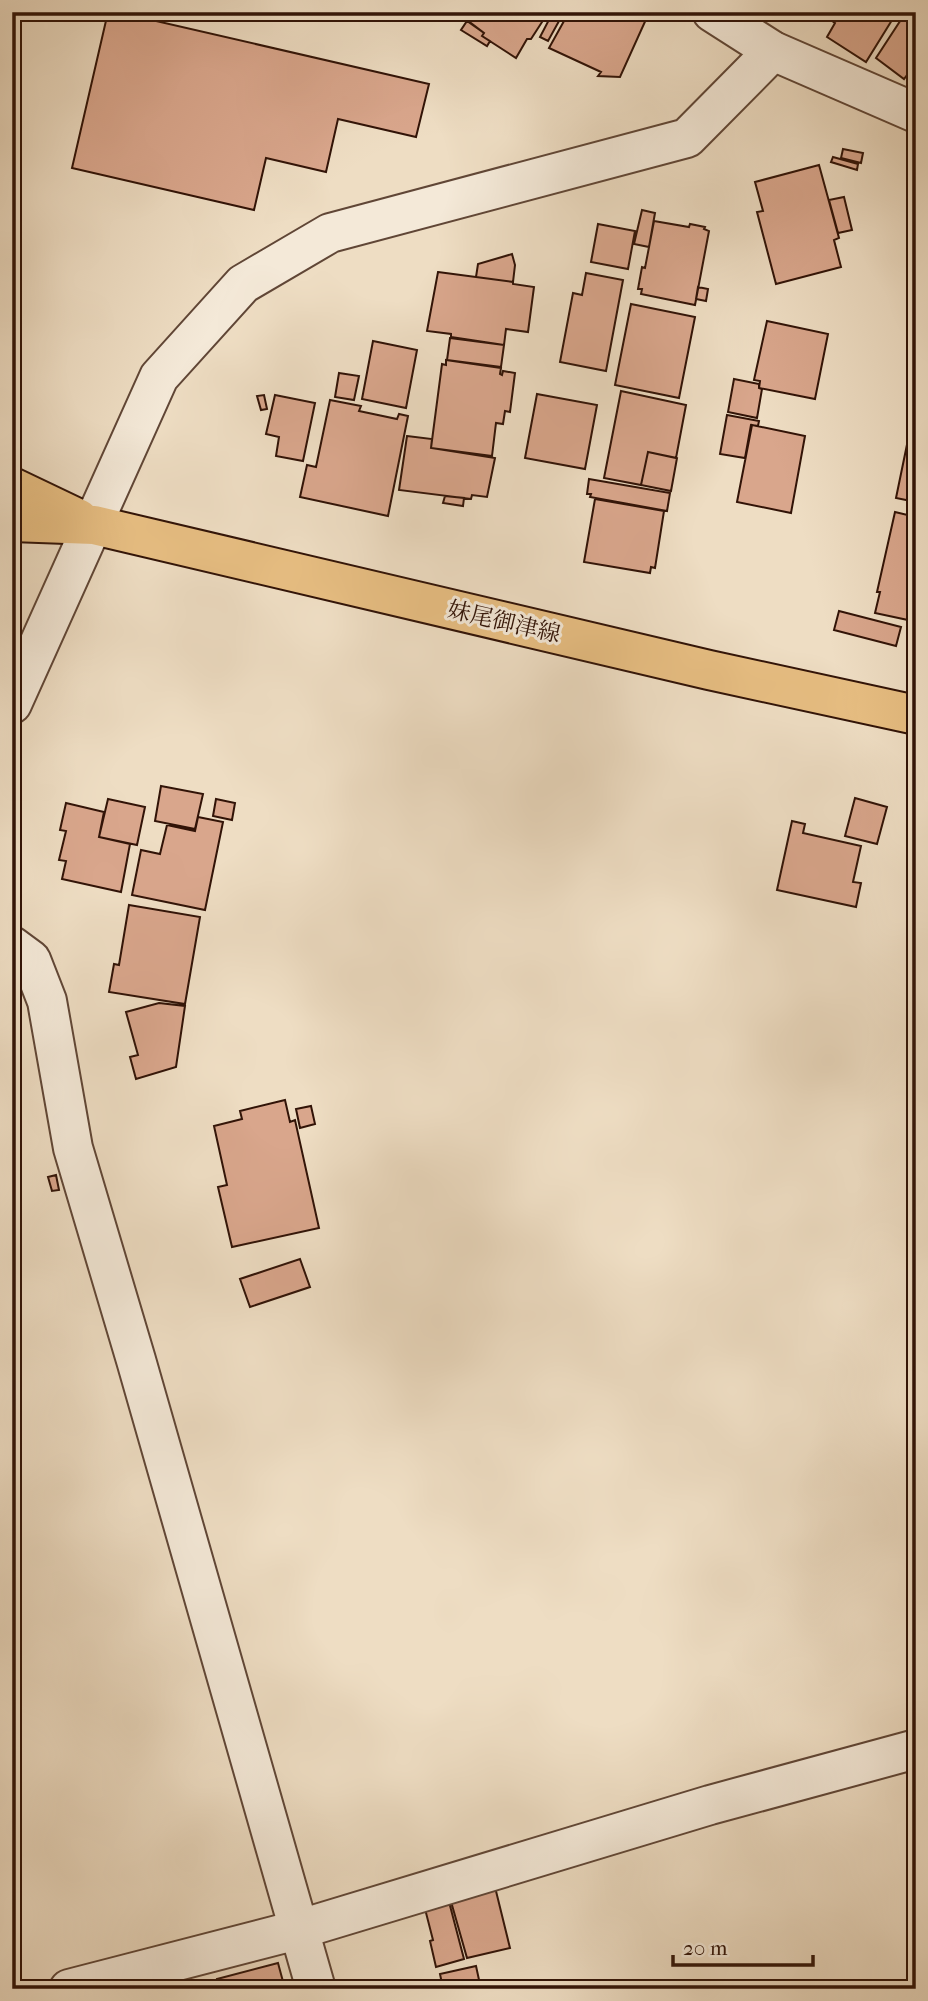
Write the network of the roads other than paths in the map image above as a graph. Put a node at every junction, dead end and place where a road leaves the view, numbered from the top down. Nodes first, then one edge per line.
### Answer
1 (712, 12) edge
2 (773, 51) junction
3 (915, 110) edge
4 (12, 487) edge
5 (12, 522) edge
6 (94, 526) junction
7 (12, 704) edge
8 (916, 715) edge
9 (12, 946) edge
10 (916, 1749) edge
11 (297, 1930) junction
12 (69, 1989) edge
13 (316, 1989) edge

1 - 2 street
2 - 3 street
2 - 6 street
4 - 6 main road, 妹尾御津線
5 - 6 main road, 妹尾御津線
6 - 7 street
6 - 8 main road, 妹尾御津線
9 - 11 street
10 - 11 street
11 - 12 street
11 - 13 street

